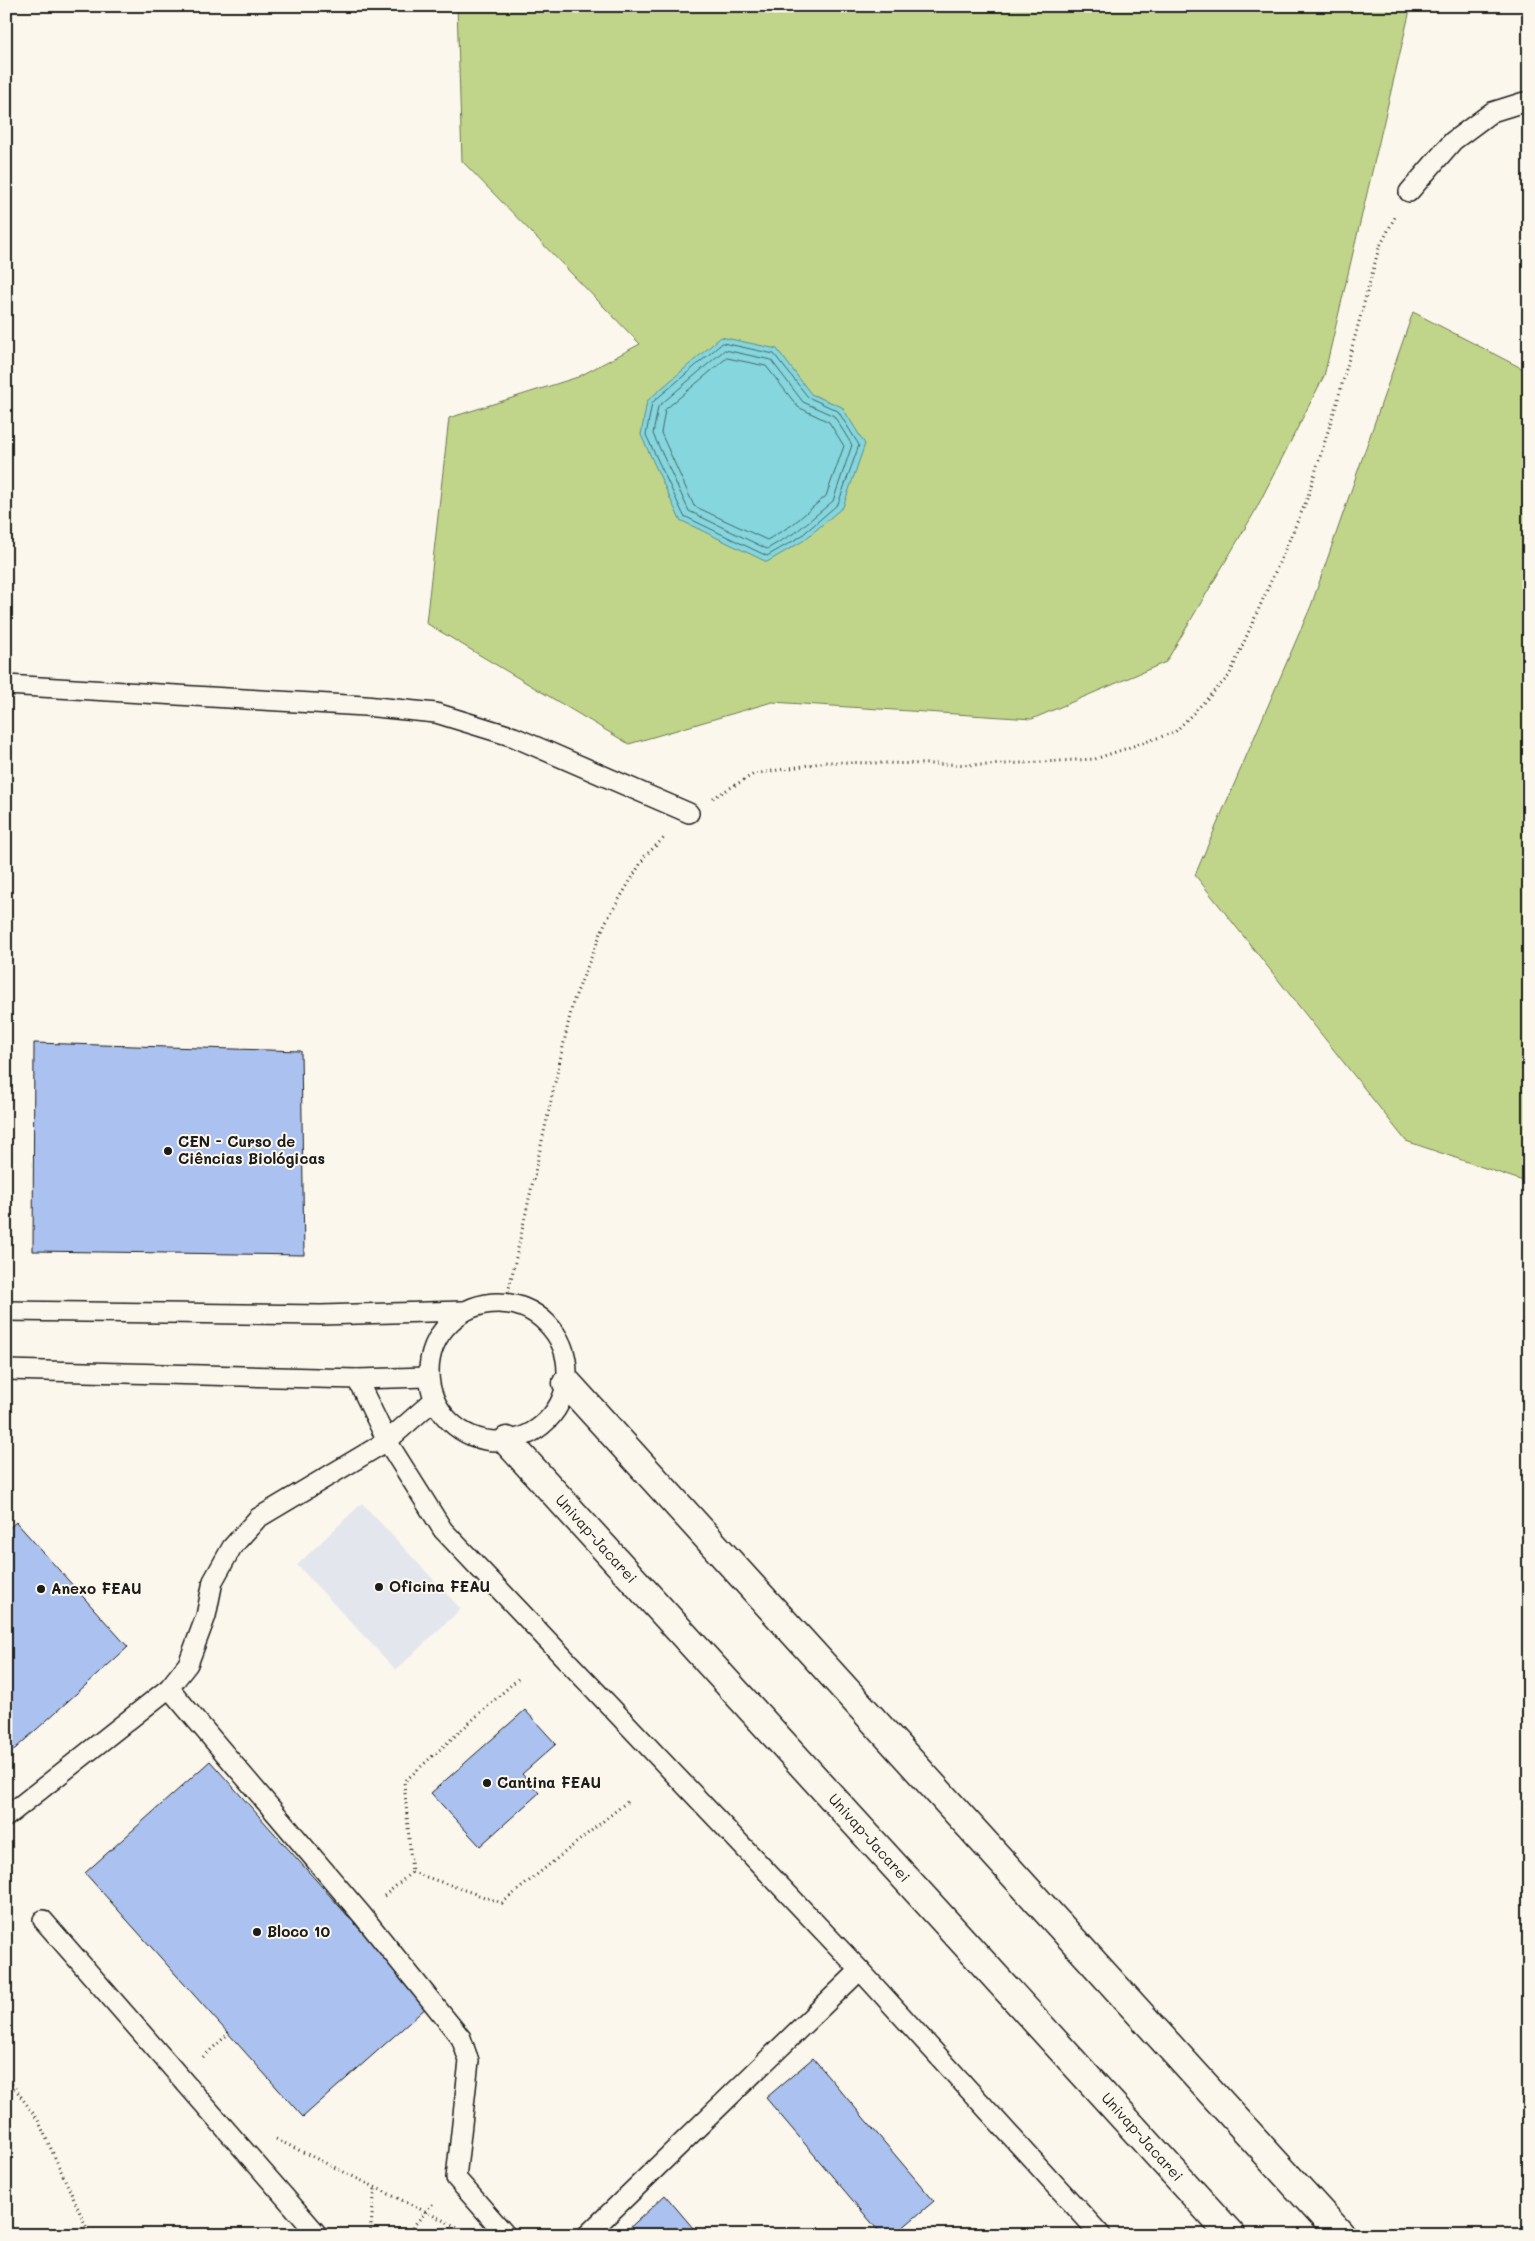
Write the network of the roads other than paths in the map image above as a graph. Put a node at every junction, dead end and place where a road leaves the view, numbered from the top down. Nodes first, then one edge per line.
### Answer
1 (1529, 103) edge
2 (1409, 192) road end
3 (6, 685) edge
4 (689, 813) road end
5 (6, 1311) edge
6 (463, 1311) junction
7 (6, 1370) edge
8 (428, 1377) junction
9 (357, 1379) junction
10 (567, 1383) junction
11 (434, 1400) junction
12 (387, 1441) junction
13 (507, 1441) junction
14 (169, 1688) junction
15 (6, 1817) edge
16 (43, 1920) dead end
17 (860, 1970) junction
18 (318, 2235) edge
19 (506, 2235) edge
20 (588, 2235) edge
21 (1101, 2235) edge
22 (1231, 2235) edge
23 (1341, 2235) edge

1 - 2 lane
3 - 4 lane
5 - 6 lane
6 - 8 lane
6 - 10 lane
7 - 9 lane
8 - 9 lane
8 - 11 lane
9 - 12 lane
10 - 13 lane
10 - 23 street
11 - 12 lane
11 - 13 lane
12 - 14 lane
12 - 17 lane
13 - 22 street, Univap-Jacarei
14 - 15 lane
14 - 19 lane
16 - 18 lane
17 - 20 lane
17 - 21 lane

